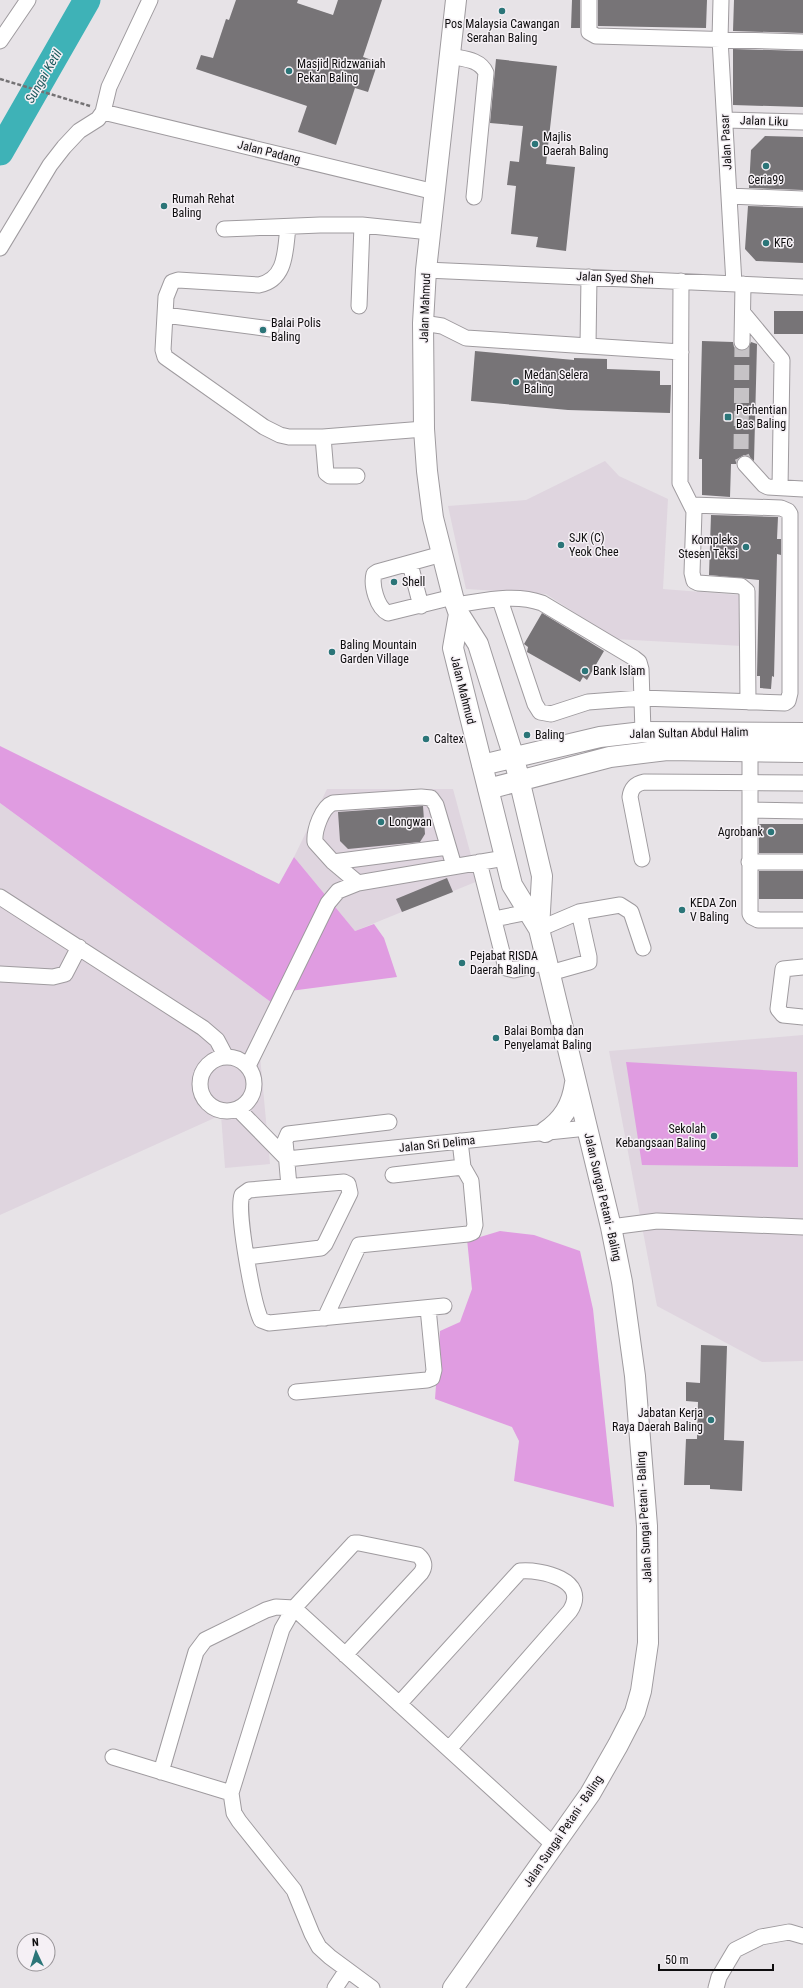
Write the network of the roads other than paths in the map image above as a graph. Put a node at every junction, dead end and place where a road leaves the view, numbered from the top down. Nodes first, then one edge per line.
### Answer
1 (28, 0) edge
2 (150, 0) edge
3 (456, 0) edge
4 (589, 0) edge
5 (721, 0) edge
6 (720, 39) junction
7 (0, 41) edge
8 (803, 42) edge
9 (450, 56) junction
10 (97, 109) junction
11 (725, 120) junction
12 (803, 122) edge
13 (435, 192) junction
14 (729, 196) junction
15 (474, 197) dead end
16 (803, 199) edge
17 (362, 225) junction
18 (288, 227) junction
19 (224, 229) dead end
20 (430, 232) junction
21 (0, 248) edge
22 (426, 270) junction
23 (589, 277) junction
24 (681, 281) junction
25 (738, 284) junction
26 (803, 287) edge
27 (359, 306) dead end
28 (742, 313) junction
29 (165, 315) junction
30 (423, 323) junction
31 (271, 329) dead end
32 (742, 342) tunnel mouth
33 (588, 345) junction
34 (681, 352) junction
35 (424, 429) junction
36 (323, 437) junction
37 (745, 464) tunnel mouth
38 (357, 476) dead end
39 (780, 488) junction
40 (803, 489) edge
41 (692, 505) junction
42 (442, 554) junction
43 (410, 564) junction
44 (797, 587) edge
45 (500, 600) junction
46 (456, 605) junction
47 (421, 606) junction
48 (796, 672) edge
49 (641, 698) junction
50 (748, 702) junction
51 (501, 714) junction
52 (643, 732) junction
53 (803, 733) edge
54 (546, 750) junction
55 (750, 751) junction
56 (803, 752) edge
57 (514, 758) junction
58 (482, 765) junction
59 (519, 780) junction
60 (750, 783) junction
61 (803, 783) edge
62 (488, 789) junction
63 (750, 810) junction
64 (803, 811) edge
65 (448, 847) junction
66 (505, 858) junction
67 (642, 859) dead end
68 (333, 862) junction
69 (479, 862) junction
70 (749, 862) junction
71 (803, 862) edge
72 (454, 866) junction
73 (358, 882) junction
74 (0, 898) edge
75 (529, 912) junction
76 (579, 912) junction
77 (494, 920) junction
78 (803, 920) edge
79 (539, 929) junction
80 (79, 947) junction
81 (643, 948) dead end
82 (549, 967) junction
83 (803, 967) edge
84 (0, 974) edge
85 (803, 1017) edge
86 (226, 1057) junction
87 (248, 1066) junction
88 (575, 1081) junction
89 (238, 1109) junction
90 (389, 1122) dead end
91 (587, 1128) junction
92 (545, 1132) junction
93 (460, 1141) junction
94 (287, 1159) junction
95 (463, 1167) junction
96 (392, 1175) dead end
97 (289, 1186) junction
98 (611, 1227) junction
99 (803, 1227) edge
100 (247, 1257) junction
101 (444, 1306) dead end
102 (428, 1308) junction
103 (325, 1318) junction
104 (296, 1392) dead end
105 (294, 1608) junction
106 (346, 1655) junction
107 (399, 1704) junction
108 (449, 1750) junction
109 (113, 1757) dead end
110 (161, 1772) junction
111 (231, 1793) junction
112 (555, 1846) junction
113 (803, 1936) edge
114 (347, 1970) junction
115 (335, 1988) edge
116 (372, 1988) edge
117 (453, 1988) edge
118 (716, 1988) edge

1 - 7 street
2 - 10 street
3 - 9 main road, Jalan Mahmud
4 - 6 street
5 - 6 street, Jalan Pasar
6 - 8 street
6 - 11 street, Jalan Pasar
9 - 13 main road, Jalan Mahmud
9 - 15 street
10 - 13 street, Jalan Padang
10 - 21 street
11 - 12 street, Jalan Liku
11 - 14 street, Jalan Pasar
13 - 20 main road, Jalan Mahmud
14 - 16 street
14 - 25 street, Jalan Pasar
17 - 18 street
17 - 20 street
17 - 27 street
18 - 19 street
18 - 29 street
20 - 22 main road, Jalan Mahmud
22 - 23 street, Jalan Syed Sheh
22 - 30 main road, Jalan Mahmud
23 - 24 street, Jalan Syed Sheh
23 - 33 street
24 - 25 street, Jalan Syed Sheh
24 - 34 street
25 - 26 street, Jalan Syed Sheh
25 - 28 street, Jalan Pasar
28 - 32 street, Jalan Pasar
28 - 39 street
29 - 31 street
29 - 36 street
30 - 33 street
30 - 35 main road, Jalan Mahmud
33 - 34 street
34 - 41 street
35 - 36 street
35 - 42 main road, Jalan Mahmud
36 - 38 street
37 - 39 street
39 - 40 street
41 - 44 street
41 - 50 street
42 - 43 street
42 - 46 main road, Jalan Mahmud
43 - 47 street
43 - 47 street
44 - 48 street
45 - 46 street
45 - 49 street
45 - 49 street
46 - 47 street
46 - 51 main road, Jalan Mahmud
46 - 58 main road, Jalan Mahmud
48 - 50 street
49 - 50 street
49 - 52 street
51 - 54 main road
51 - 57 main road, Jalan Mahmud
52 - 53 main road, Jalan Sultan Abdul Halim
52 - 54 main road, Jalan Sultan Abdul Halim
54 - 57 main road, Jalan Sultan Abdul Halim
55 - 56 main road, Jalan Sultan Abdul Halim
55 - 59 main road, Jalan Sultan Abdul Halim
55 - 60 street
57 - 58 main road, Jalan Sultan Abdul Halim
57 - 59 main road, Jalan Sungai Petani - Baling
58 - 62 main road, Jalan Sungai Petani - Baling
59 - 62 main road, Jalan Sultan Abdul Halim
59 - 79 main road, Jalan Sungai Petani - Baling
60 - 61 street
60 - 63 street
60 - 67 street
62 - 66 main road, Jalan Sungai Petani - Baling
63 - 64 street
63 - 70 street
65 - 68 street
65 - 68 street
65 - 72 street
66 - 69 street
66 - 75 main road, Jalan Sungai Petani - Baling
68 - 73 street
69 - 72 street
69 - 77 street
70 - 71 street
70 - 78 street
72 - 73 street
73 - 87 street
74 - 80 street
75 - 77 street
75 - 79 main road, Jalan Sungai Petani - Baling
76 - 79 street
76 - 81 street
76 - 82 street
77 - 82 street
79 - 82 main road, Jalan Sungai Petani - Baling
80 - 84 street
80 - 86 street
82 - 88 main road, Jalan Sungai Petani - Baling
83 - 85 street
86 - 87 street
86 - 89 street
87 - 89 street
88 - 91 main road, Jalan Sungai Petani - Baling
88 - 92 main road
89 - 94 street
90 - 94 street
91 - 92 street, Jalan Sri Delima
91 - 98 main road, Jalan Sungai Petani - Baling
92 - 93 street, Jalan Sri Delima
93 - 94 street, Jalan Sri Delima
93 - 95 street
94 - 97 street
95 - 96 street
95 - 103 street
97 - 100 street
97 - 100 street
98 - 99 street
98 - 112 main road, Jalan Sungai Petani - Baling
100 - 103 street
101 - 102 street
102 - 103 street
102 - 104 street
105 - 106 street
105 - 106 street
105 - 110 street
105 - 111 street
106 - 107 street
107 - 108 street
107 - 108 street
108 - 112 street
109 - 110 street
110 - 111 street
111 - 114 street
112 - 117 main road, Jalan Sungai Petani - Baling
113 - 118 street
114 - 115 street
114 - 116 street

